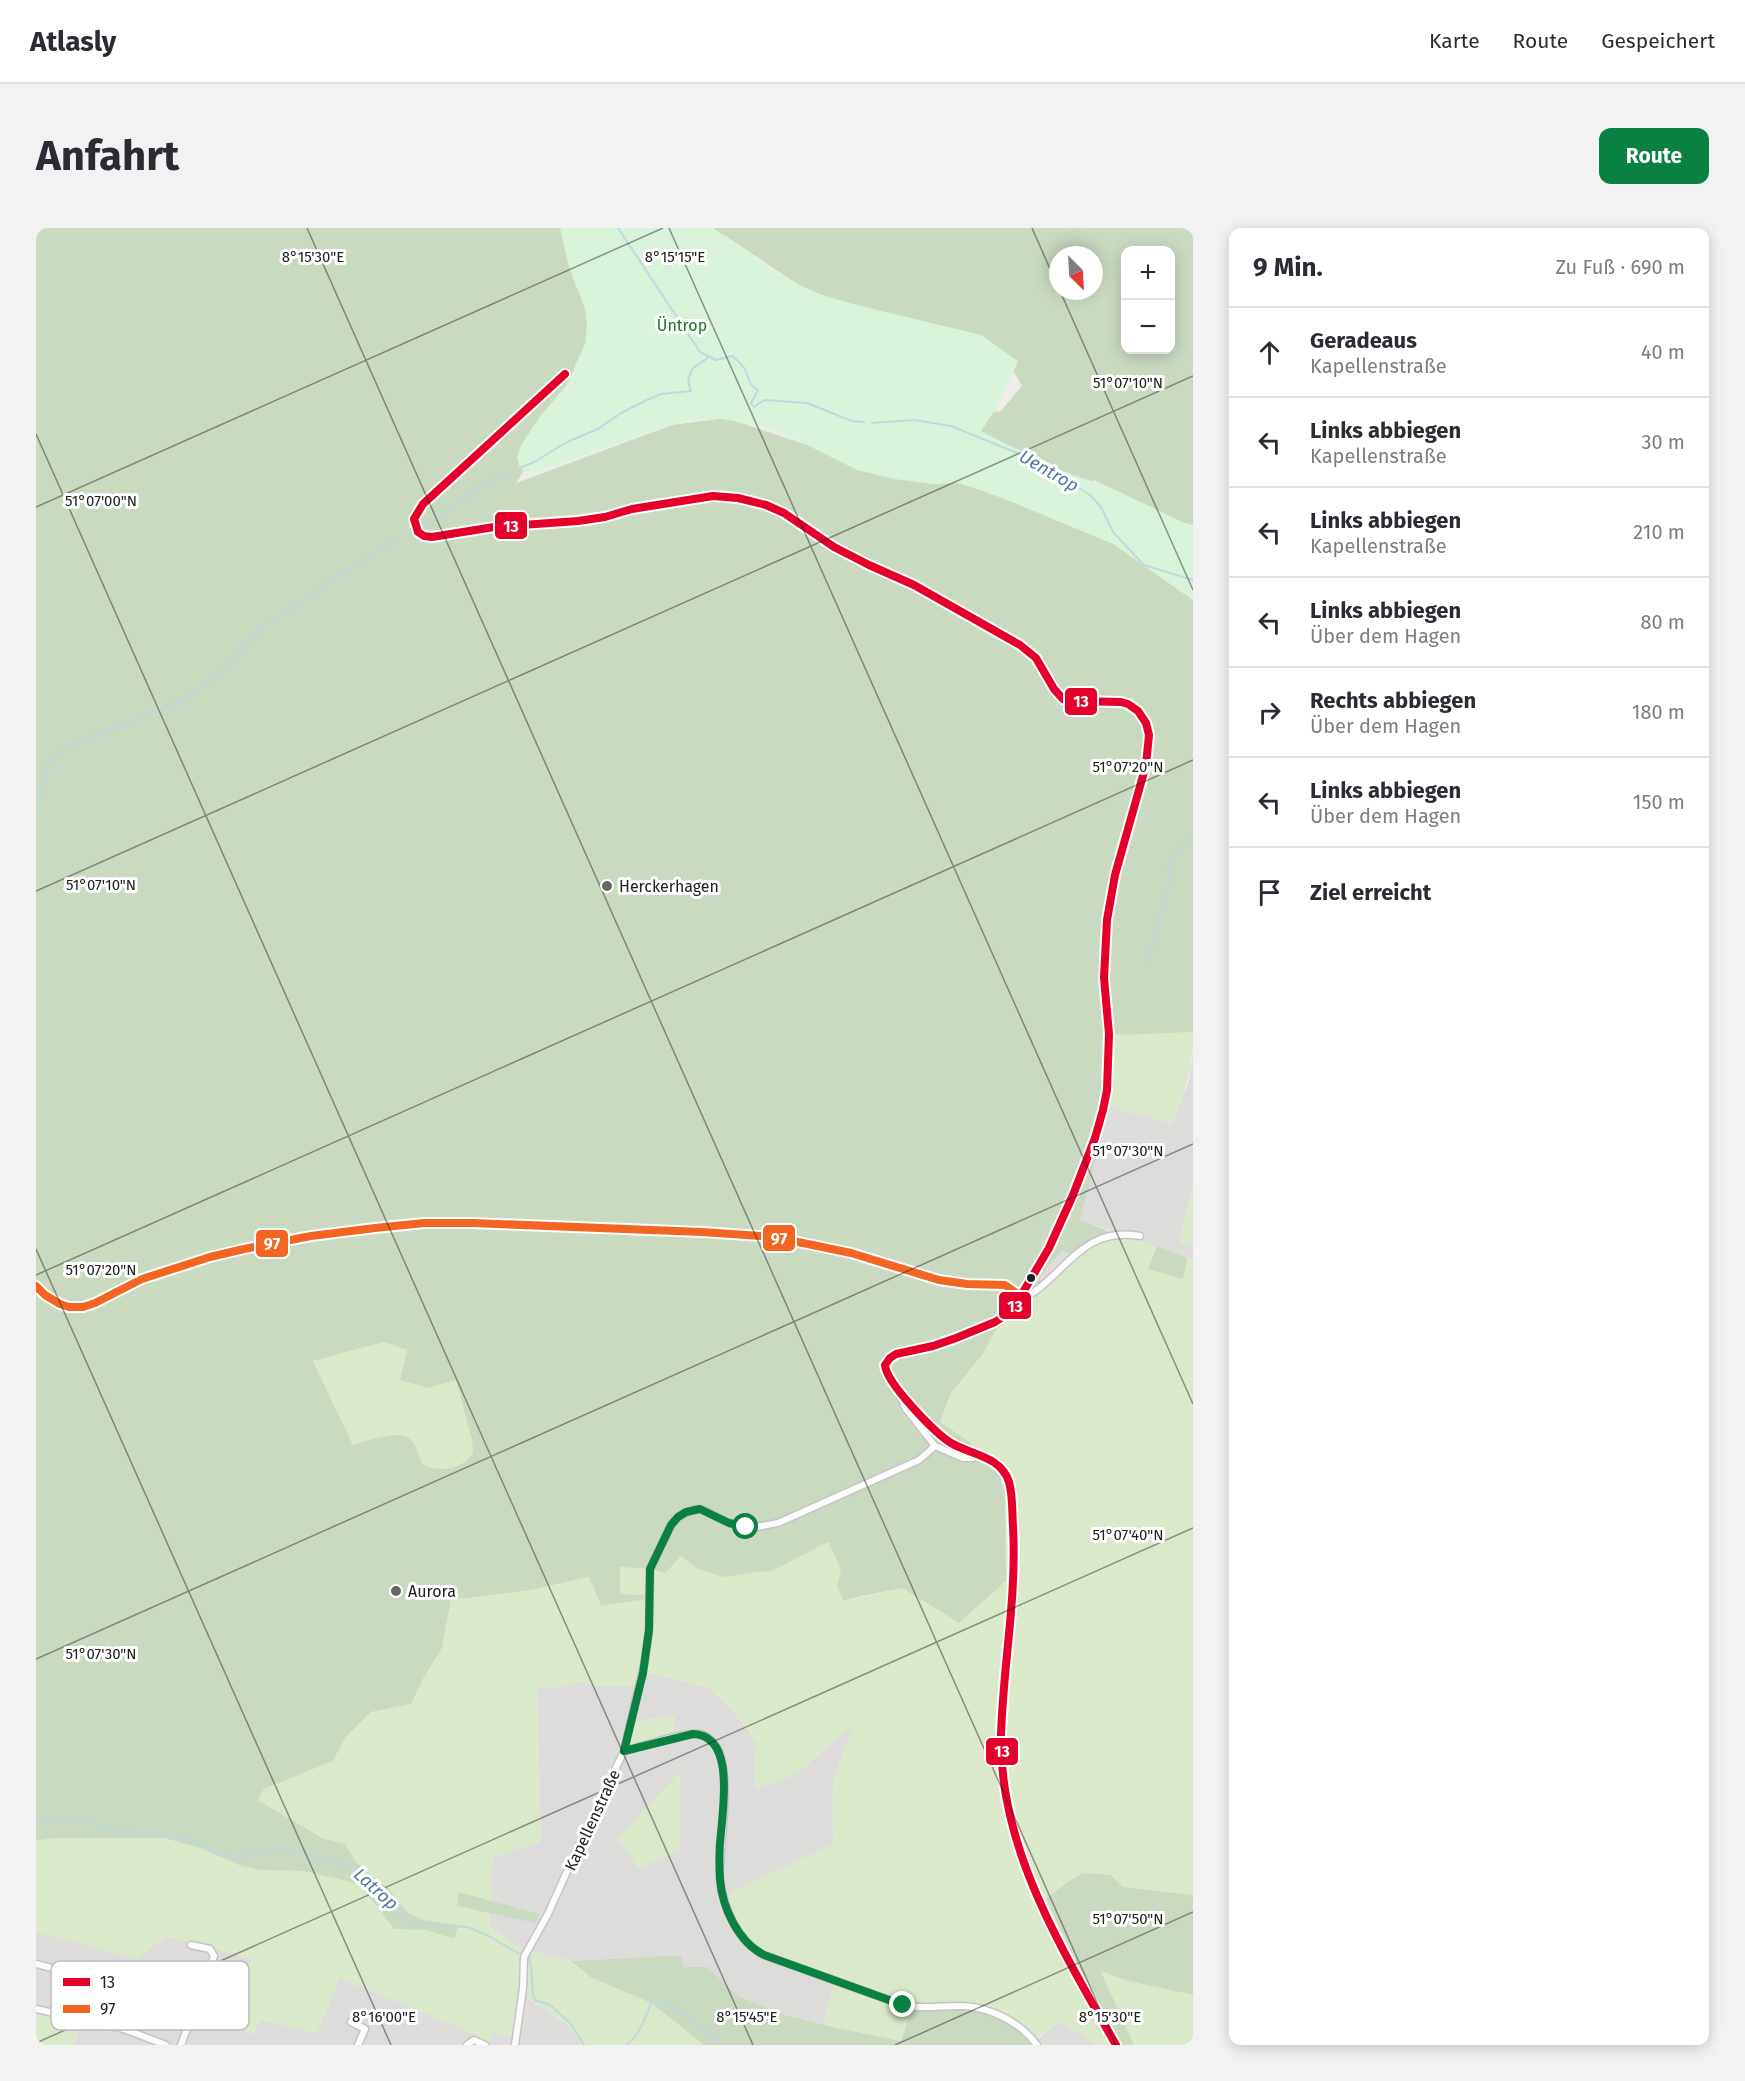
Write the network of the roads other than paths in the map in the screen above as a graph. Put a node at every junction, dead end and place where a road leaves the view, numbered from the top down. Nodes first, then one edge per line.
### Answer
1 (566, 374) dead end
2 (1140, 1236) dead end
3 (36, 1286) edge
4 (1017, 1302) junction
5 (898, 1389) junction
6 (935, 1446) junction
7 (980, 1456) junction
8 (624, 1751) junction
9 (191, 1945) dead end
10 (213, 1961) edge
11 (36, 1964) edge
12 (51, 1968) edge
13 (36, 2009) edge
14 (51, 2012) edge
15 (351, 2022) dead end
16 (127, 2030) edge
17 (187, 2030) edge
18 (166, 2045) edge
19 (181, 2045) edge
20 (358, 2045) edge
21 (467, 2045) edge
22 (485, 2045) edge
23 (515, 2045) edge
24 (1037, 2045) edge
25 (1116, 2045) edge

1 - 4 street
2 - 4 street
3 - 4 street
4 - 5 street
5 - 6 street
5 - 7 street
6 - 7 street
6 - 8 street, Kapellenstraße
7 - 25 street
8 - 23 street, Kapellenstraße
8 - 24 street
9 - 10 street
11 - 12 street
13 - 14 street
15 - 20 street
16 - 18 street
17 - 19 street
21 - 22 street

